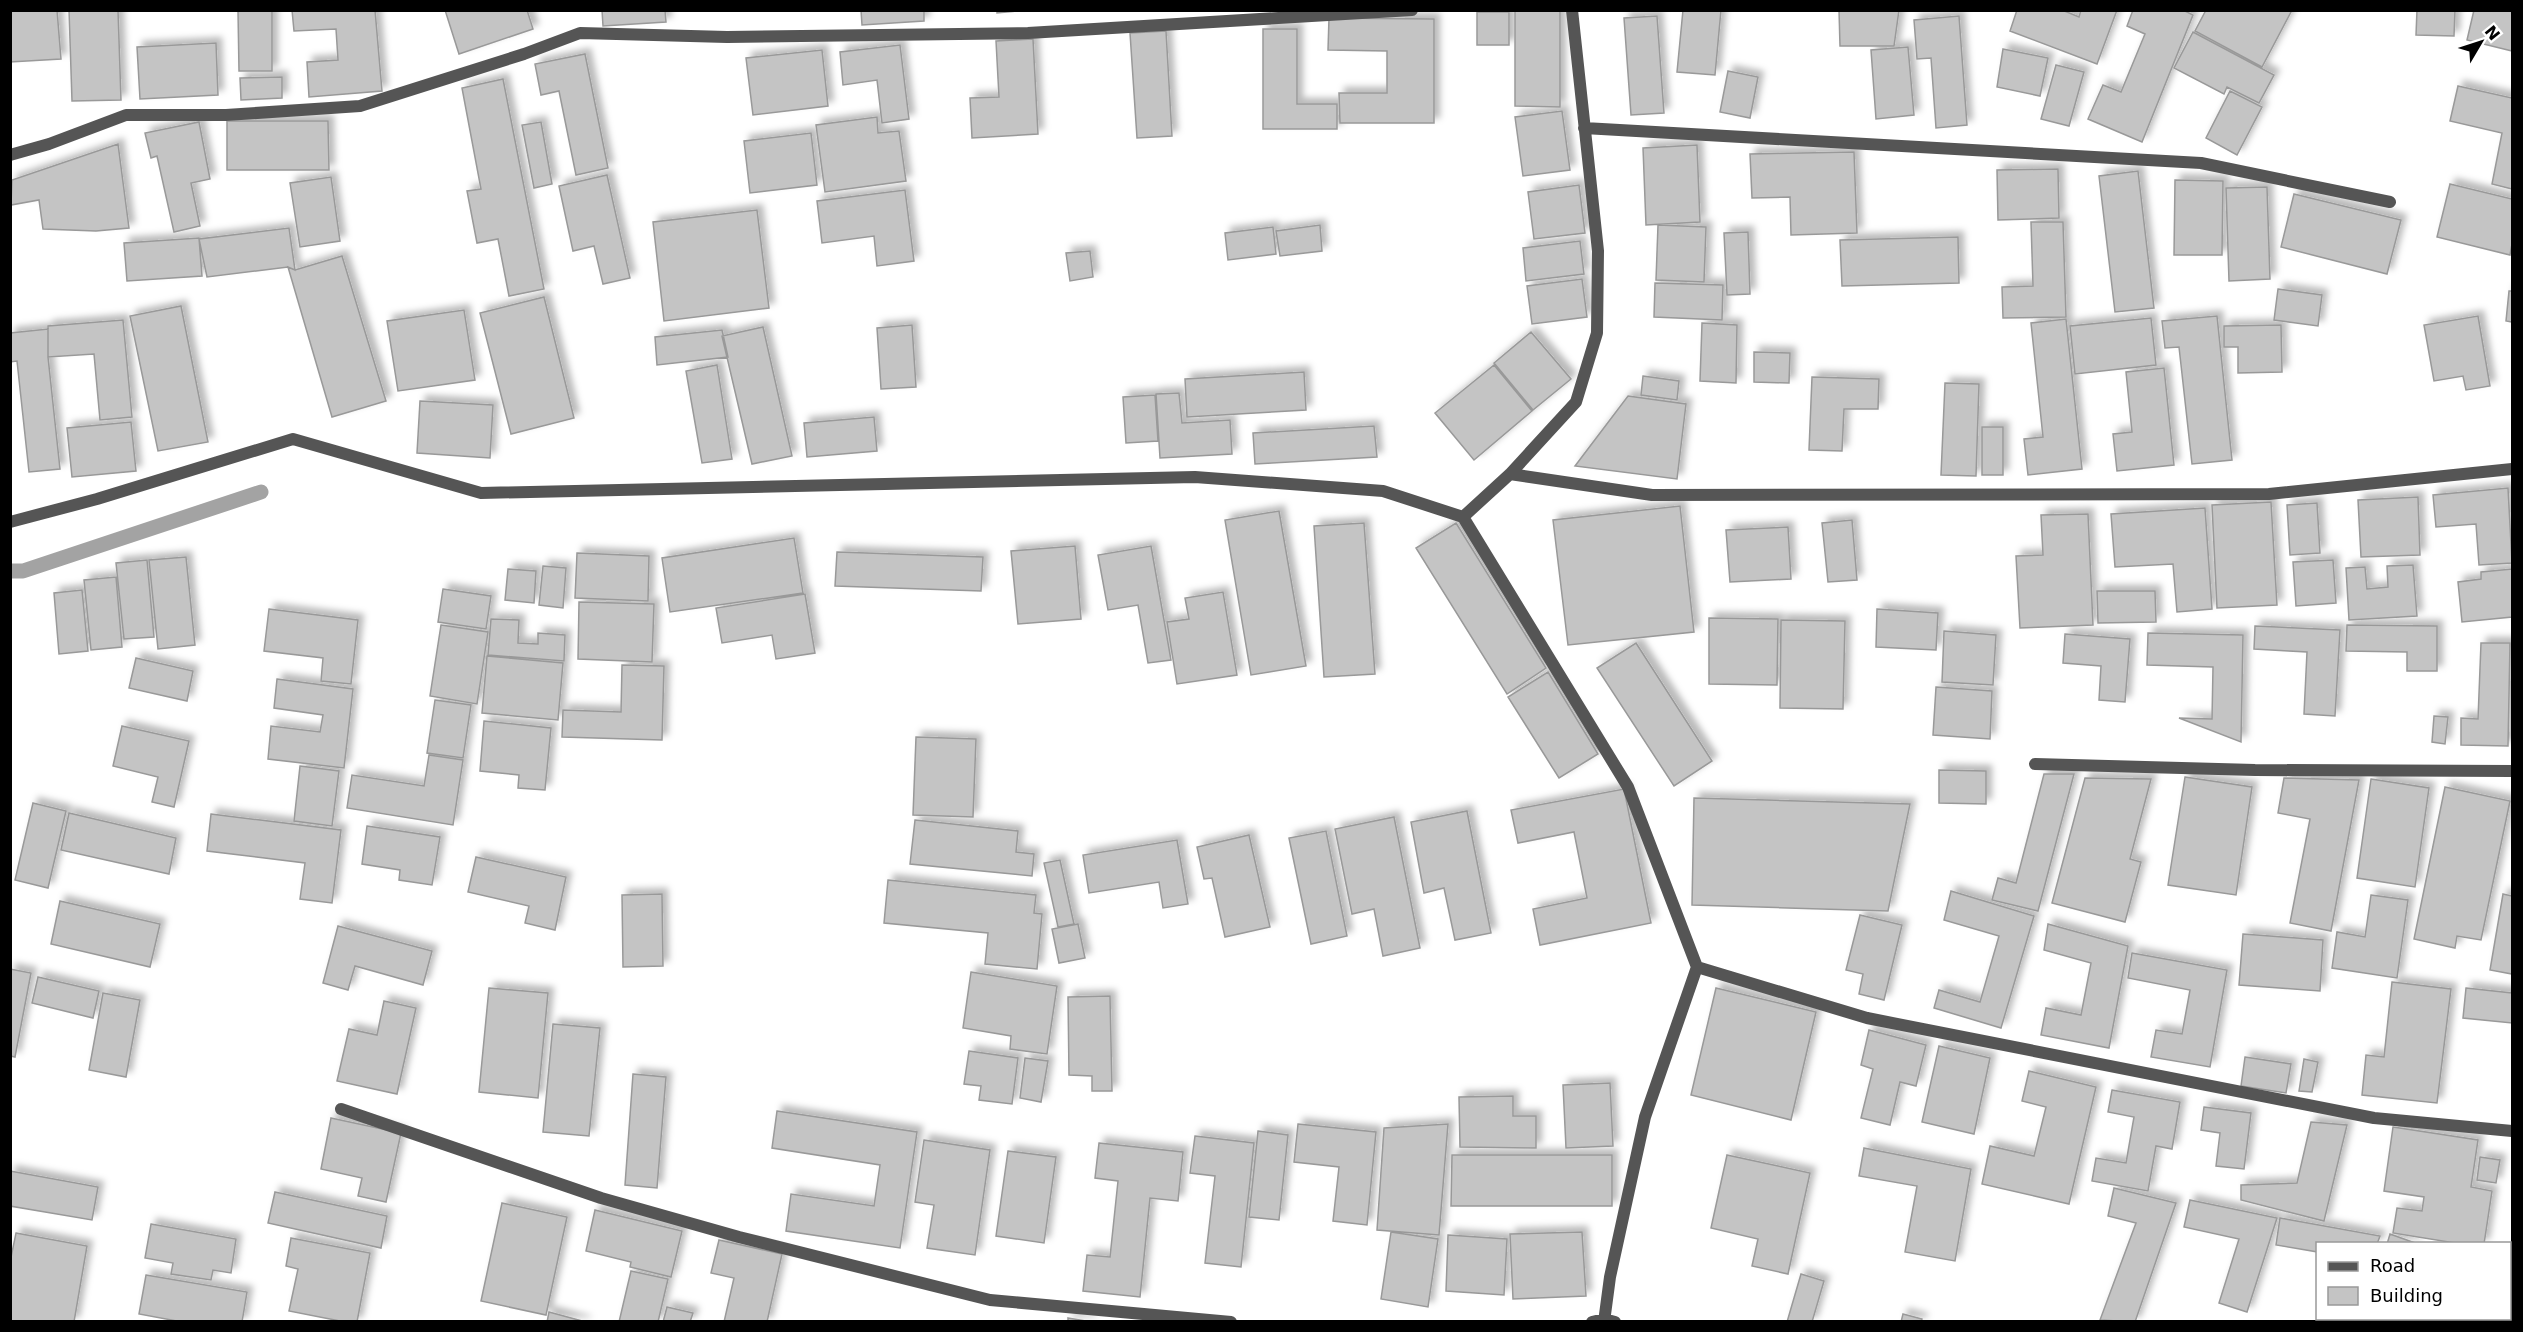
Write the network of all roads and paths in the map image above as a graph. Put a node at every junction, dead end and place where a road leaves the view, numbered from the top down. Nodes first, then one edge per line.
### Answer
1 (1412, 10) edge
2 (1572, 10) edge
3 (1584, 128) junction
4 (10, 155) edge
5 (2390, 202) dead end
6 (2512, 469) edge
7 (1510, 474) junction
8 (1463, 517) junction
9 (10, 522) edge
10 (2035, 764) dead end
11 (2512, 771) edge
12 (1697, 967) junction
13 (341, 1110) dead end
14 (2512, 1131) edge
15 (1604, 1321) edge
16 (1231, 1322) edge

1 - 4 street
2 - 3 street
3 - 5 street
3 - 7 street
6 - 7 street
7 - 8 street
8 - 9 street
8 - 12 street
10 - 11 street
12 - 14 street
12 - 15 street
13 - 16 street

